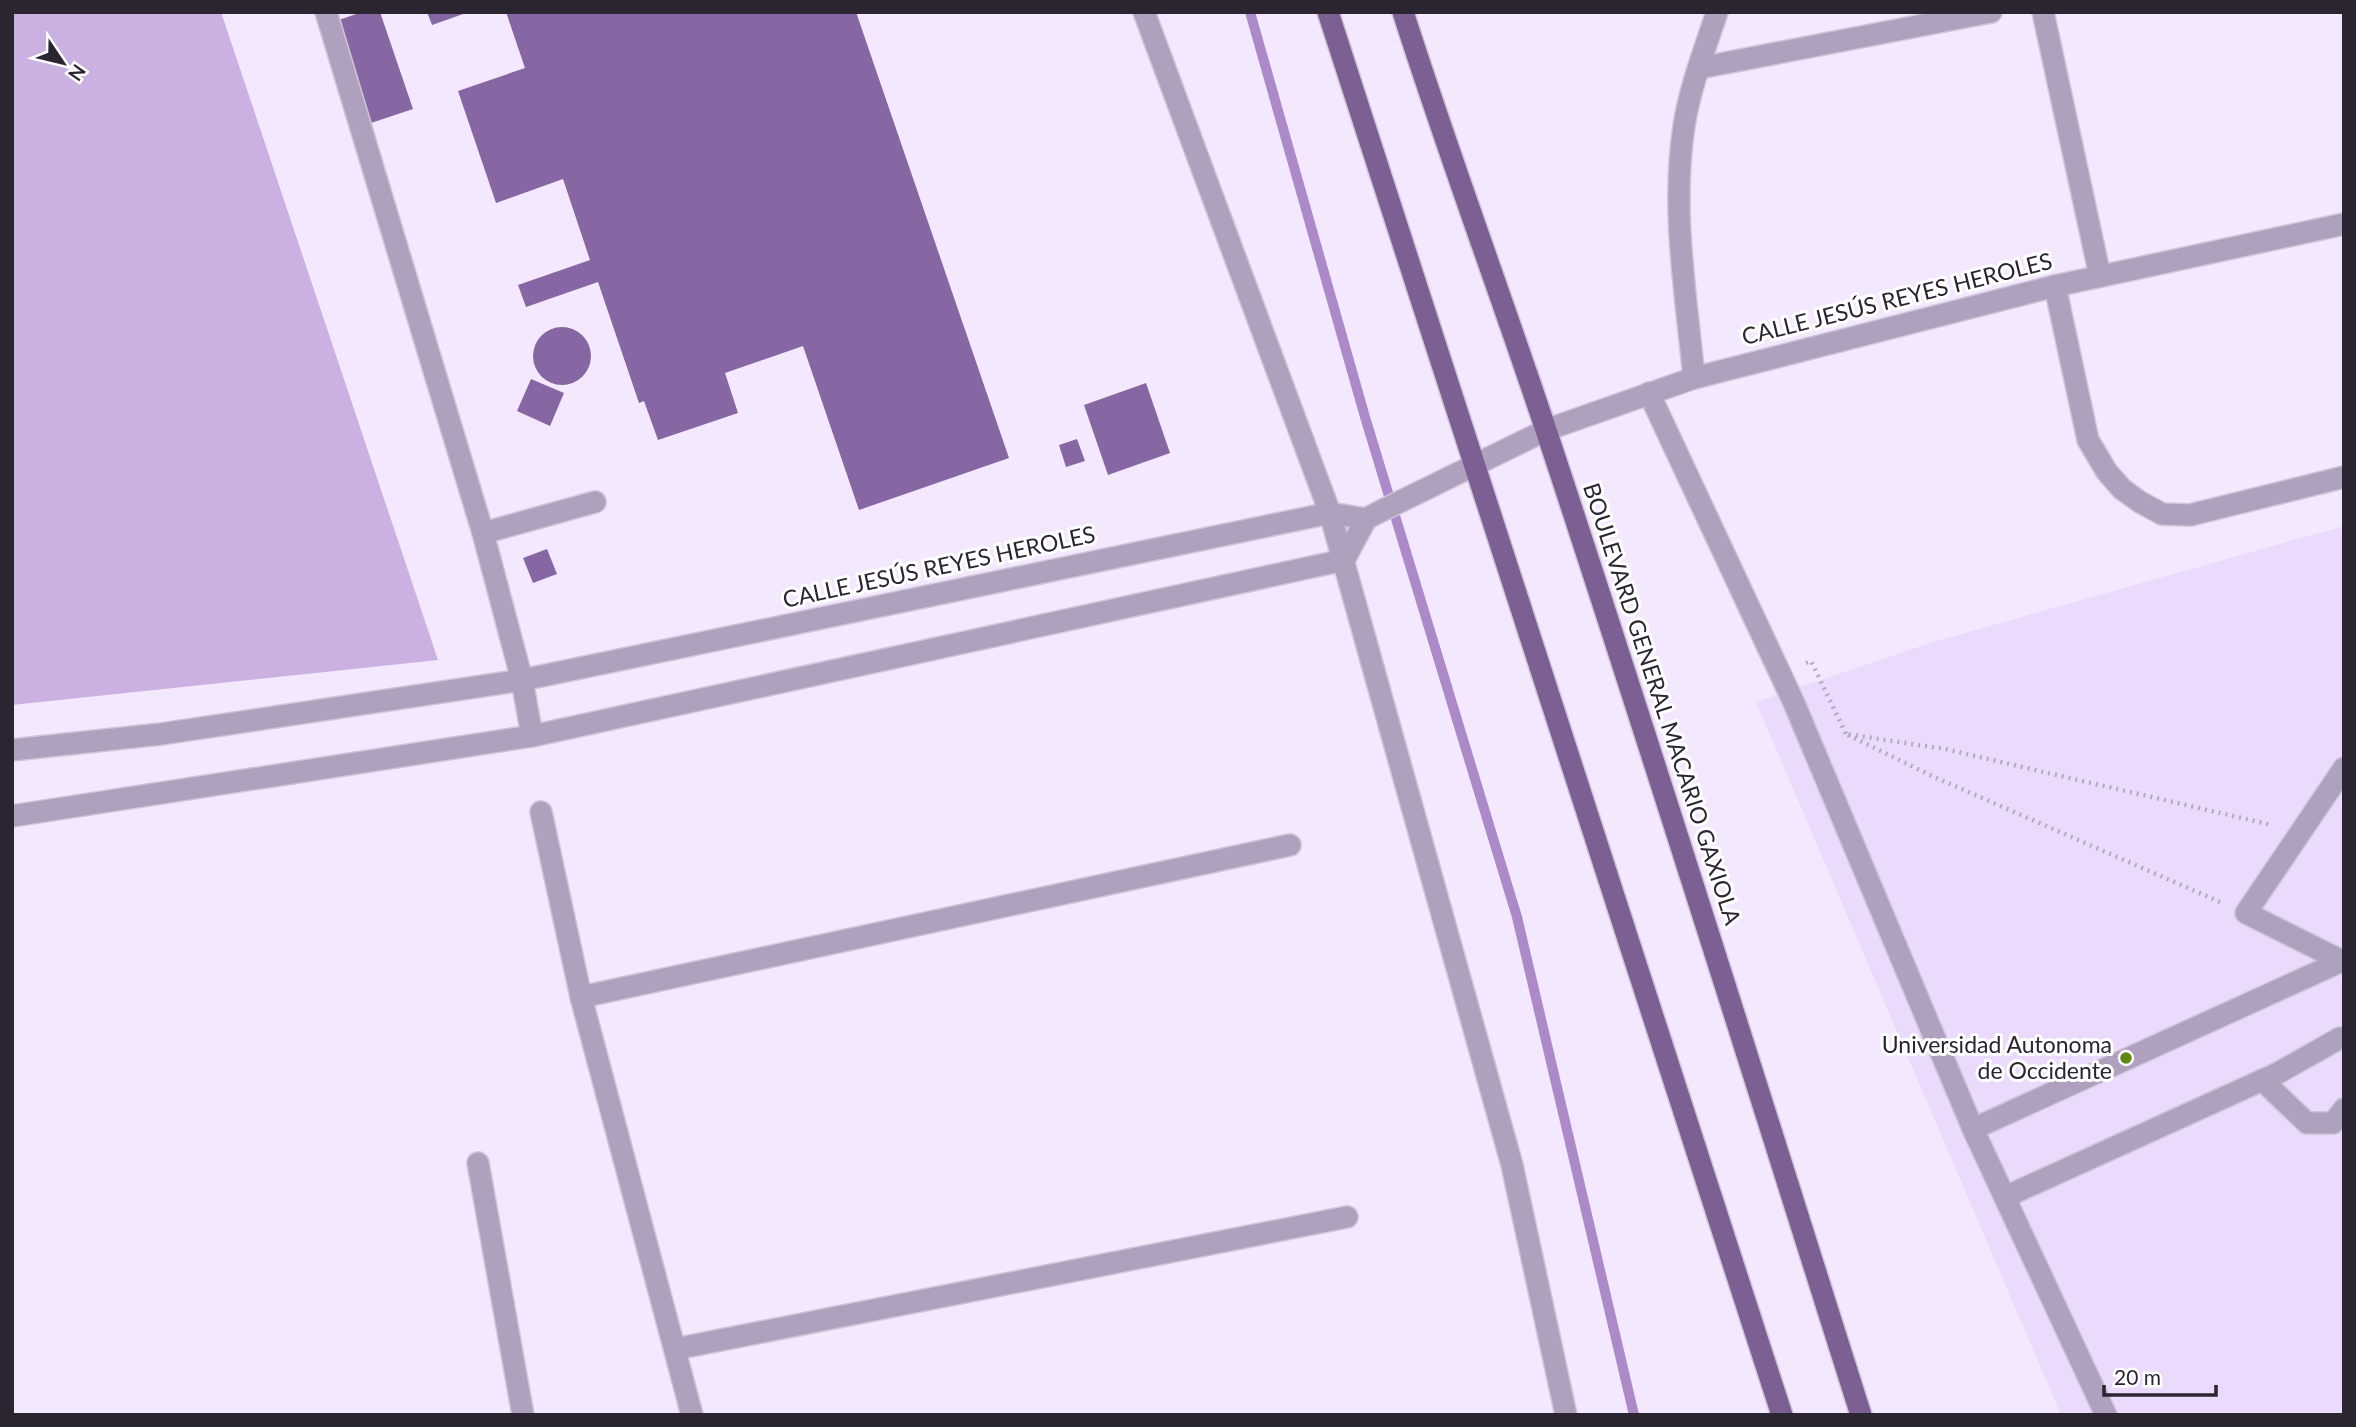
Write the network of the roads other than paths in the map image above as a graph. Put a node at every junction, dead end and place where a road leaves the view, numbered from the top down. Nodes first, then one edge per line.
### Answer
1 (326, 12) edge
2 (1144, 12) edge
3 (1328, 12) edge
4 (1403, 12) edge
5 (1717, 12) edge
6 (1991, 12) edge
7 (2043, 12) edge
8 (1699, 68) junction
9 (2344, 224) edge
10 (2100, 276) junction
11 (2055, 286) junction
12 (1694, 378) junction
13 (1649, 393) junction
14 (1546, 430) junction
15 (1475, 464) junction
16 (2344, 477) edge
17 (595, 502) dead end
18 (1330, 513) junction
19 (1371, 516) junction
20 (482, 533) junction
21 (1344, 559) junction
22 (522, 680) junction
23 (532, 736) junction
24 (12, 750) edge
25 (2344, 768) edge
26 (541, 812) dead end
27 (12, 816) edge
28 (1290, 845) dead end
29 (2343, 962) edge
30 (581, 997) junction
31 (2344, 1038) edge
32 (2262, 1080) junction
33 (2344, 1109) edge
34 (1973, 1129) junction
35 (478, 1163) dead end
36 (2005, 1197) junction
37 (1347, 1217) dead end
38 (675, 1349) junction
39 (523, 1415) edge
40 (692, 1415) edge
41 (1566, 1415) edge
42 (1782, 1415) edge
43 (1861, 1415) edge
44 (2106, 1415) edge

1 - 20 street
2 - 18 street
3 - 15 main road
4 - 14 main road, BOULEVARD GENERAL MACARIO GAXIOLA
5 - 8 street
6 - 8 street
7 - 10 street
8 - 12 street
9 - 10 street, CALLE JESÚS REYES HEROLES
10 - 11 street, CALLE JESÚS REYES HEROLES
11 - 12 street, CALLE JESÚS REYES HEROLES
11 - 16 street
12 - 13 street, CALLE JESÚS REYES HEROLES
13 - 14 street, CALLE JESÚS REYES HEROLES
13 - 34 street
14 - 15 street, CALLE JESÚS REYES HEROLES
14 - 43 main road, BOULEVARD GENERAL MACARIO GAXIOLA
15 - 19 street, CALLE JESÚS REYES HEROLES
15 - 42 main road
17 - 20 street
18 - 19 street, CALLE JESÚS REYES HEROLES
18 - 21 street
18 - 22 street, CALLE JESÚS REYES HEROLES
19 - 21 street
20 - 22 street
21 - 23 street
21 - 41 street
22 - 23 street
22 - 24 street, CALLE JESÚS REYES HEROLES
23 - 27 street
25 - 29 street
26 - 30 street
28 - 30 street
29 - 34 street
30 - 38 street
31 - 32 street
32 - 33 street
32 - 36 street
34 - 36 street
35 - 39 street
36 - 44 street
37 - 38 street
38 - 40 street

